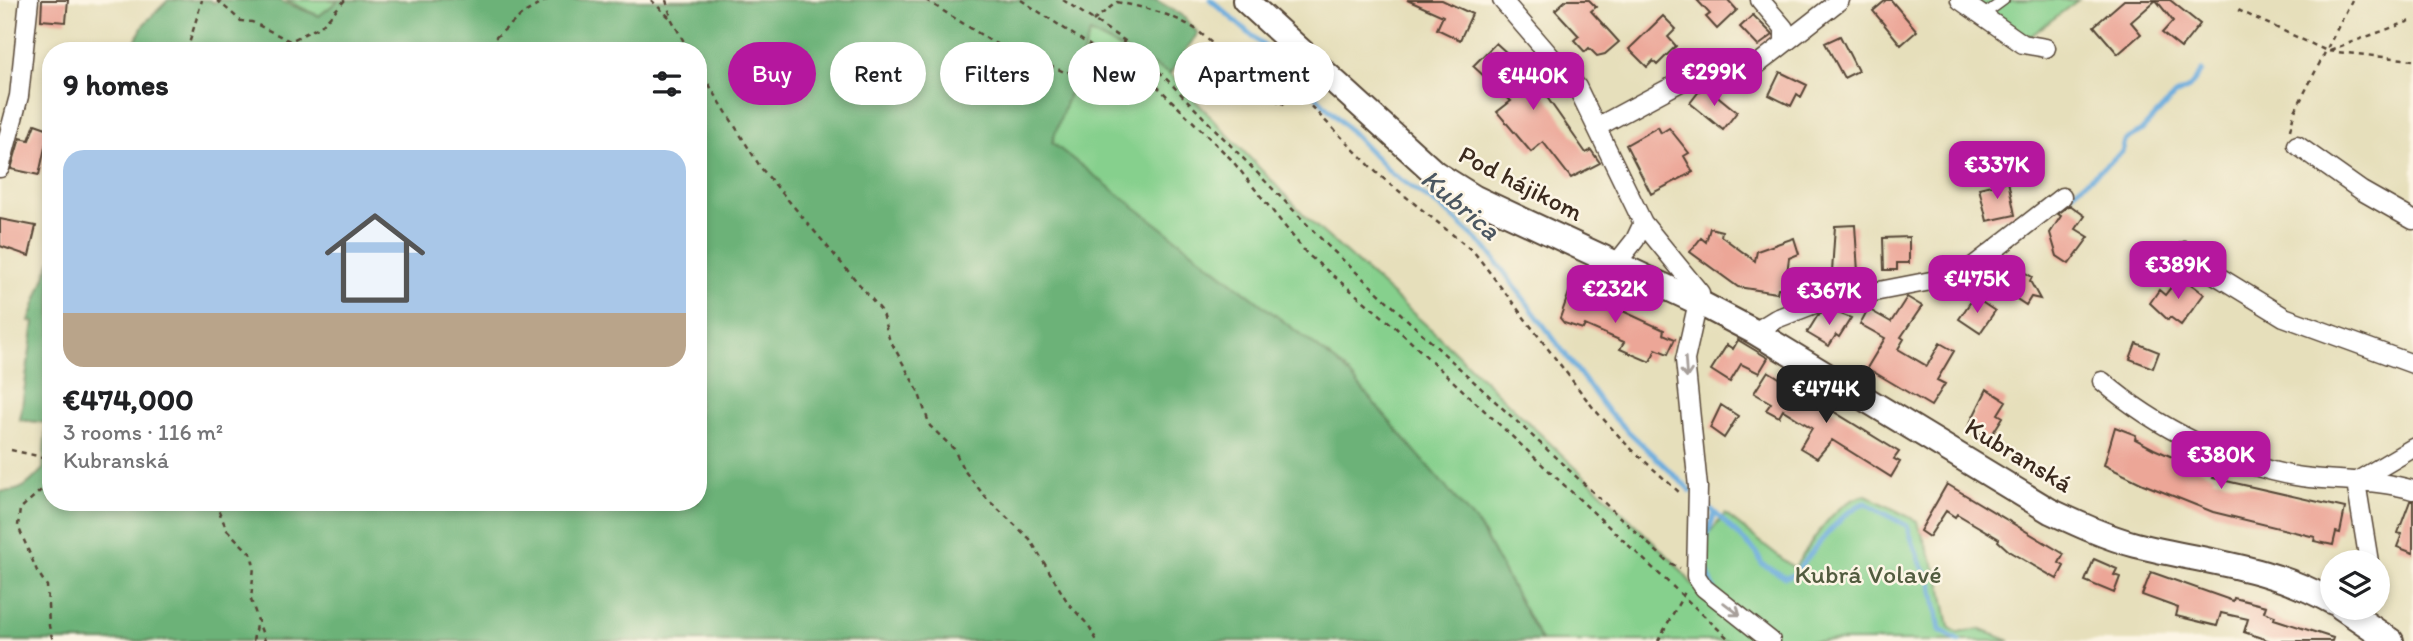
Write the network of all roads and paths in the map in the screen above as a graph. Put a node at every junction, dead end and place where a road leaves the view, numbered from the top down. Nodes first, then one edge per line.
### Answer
1 (29, 0) edge
2 (202, 0) edge
3 (217, 0) edge
4 (345, 0) edge
5 (547, 0) edge
6 (651, 0) edge
7 (666, 0) edge
8 (926, 0) edge
9 (1021, 0) edge
10 (1063, 0) edge
11 (1245, 0) edge
12 (1502, 0) edge
13 (1760, 0) edge
14 (1840, 0) edge
15 (1960, 0) edge
16 (2004, 0) edge
17 (2352, 0) edge
18 (2238, 10) dead end
19 (1981, 17) junction
20 (672, 20) junction
21 (2413, 20) edge
22 (1093, 21) junction
23 (1123, 39) junction
24 (190, 42) edge
25 (490, 42) edge
26 (684, 42) edge
27 (1084, 42) edge
28 (1123, 42) edge
29 (1211, 42) edge
30 (1783, 42) junction
31 (2046, 48) dead end
32 (2327, 51) junction
33 (2413, 60) edge
34 (1068, 72) edge
35 (707, 81) edge
36 (1160, 89) edge
37 (1311, 105) edge
38 (1597, 127) junction
39 (2298, 145) joint
40 (0, 167) edge
41 (2062, 197) dead end
42 (2413, 220) edge
43 (1643, 223) junction
44 (2185, 251) dead end
45 (1616, 264) junction
46 (1698, 302) junction
47 (1755, 332) junction
48 (2413, 364) edge
49 (2102, 381) dead end
50 (2413, 448) edge
51 (11, 450) dead end
52 (42, 457) edge
53 (2356, 482) junction
54 (42, 489) edge
55 (2413, 490) edge
56 (1698, 509) junction
57 (219, 511) edge
58 (2367, 550) edge
59 (1696, 576) junction
60 (2320, 596) edge
61 (1681, 598) junction
62 (257, 620) junction
63 (2362, 620) edge
64 (53, 641) edge
65 (253, 641) edge
66 (265, 641) edge
67 (1097, 641) edge
68 (1658, 641) edge
69 (1731, 641) edge
70 (1771, 641) edge
71 (2391, 641) edge

1 - 40 street
2 - 24 path
3 - 4 path
5 - 25 path
6 - 20 path
7 - 20 path
8 - 34 path
9 - 27 path
10 - 22 path
11 - 45 street, Pod hájikom
12 - 38 street
13 - 30 street
14 - 30 street
15 - 19 street
16 - 19 lane
17 - 32 path
18 - 32 path
19 - 31 street
20 - 26 path
21 - 32 path
22 - 23 path
22 - 29 path
23 - 28 path
23 - 59 path
30 - 38 street
32 - 33 path
32 - 39 path
35 - 67 path
36 - 61 path
37 - 56 path
38 - 43 street
39 - 42 street
41 - 47 street
43 - 45 street
43 - 46 street
44 - 48 street
45 - 46 street, Pod hájikom
46 - 47 street, Kubranská
46 -> 56 street
47 - 60 street, Kubranská
49 - 53 street
50 - 53 street
51 - 52 path
53 - 55 street
53 - 58 street
54 - 64 path
56 - 59 street
57 - 62 path
59 -> 70 street
61 - 68 path
61 - 69 path
62 - 65 path
62 - 66 path
63 - 71 street, Kubranská

